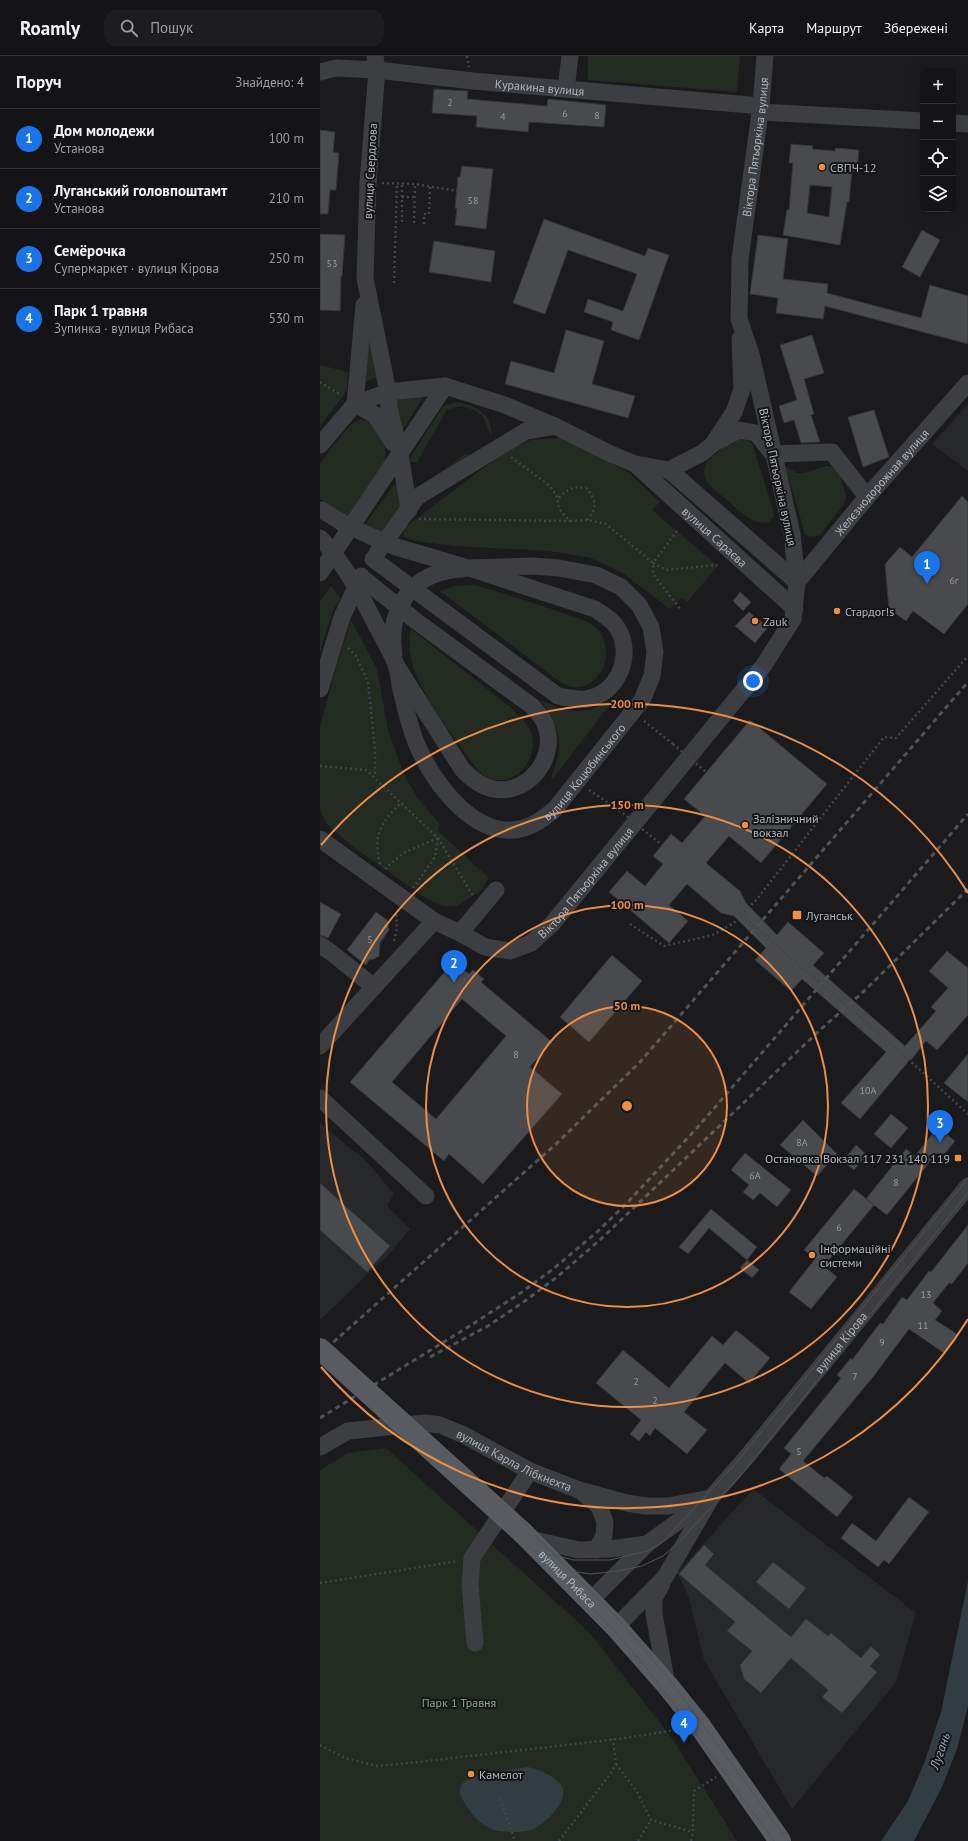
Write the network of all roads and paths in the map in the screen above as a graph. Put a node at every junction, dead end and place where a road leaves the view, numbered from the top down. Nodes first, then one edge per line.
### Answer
1 (570, 56) edge
2 (765, 56) edge
3 (376, 63) edge
4 (320, 72) edge
5 (566, 89) junction
6 (760, 109) junction
7 (920, 121) edge
8 (956, 123) edge
9 (968, 124) edge
10 (402, 184) junction
11 (415, 184) junction
12 (430, 187) junction
13 (457, 191) dead end
14 (402, 197) junction
15 (414, 197) junction
16 (402, 222) dead end
17 (414, 223) dead end
18 (424, 224) dead end
19 (394, 283) dead end
20 (366, 287) junction
21 (739, 319) junction
22 (320, 382) edge
23 (968, 383) edge
24 (445, 386) junction
25 (388, 392) junction
26 (355, 404) junction
27 (555, 426) junction
28 (713, 444) junction
29 (320, 445) edge
30 (400, 454) junction
31 (773, 454) junction
32 (510, 456) dead end
33 (635, 464) junction
34 (669, 470) junction
35 (867, 497) junction
36 (558, 498) junction
37 (320, 508) edge
38 (413, 515) junction
39 (587, 520) junction
40 (570, 521) junction
41 (677, 531) dead end
42 (320, 538) edge
43 (373, 559) junction
44 (654, 563) junction
45 (717, 565) dead end
46 (468, 568) junction
47 (320, 573) edge
48 (361, 577) junction
49 (797, 582) junction
50 (795, 609) junction
51 (681, 610) dead end
52 (334, 643) junction
53 (968, 656) edge
54 (395, 663) junction
55 (320, 689) edge
56 (633, 712) junction
57 (320, 766) edge
58 (706, 772) dead end
59 (374, 778) junction
60 (576, 782) junction
61 (401, 803) junction
62 (438, 838) junction
63 (320, 839) edge
64 (662, 845) dead end
65 (382, 871) junction
66 (388, 875) dead end
67 (406, 886) dead end
68 (496, 890) dead end
69 (480, 908) junction
70 (738, 912) dead end
71 (434, 921) junction
72 (630, 924) dead end
73 (460, 933) junction
74 (320, 945) edge
75 (374, 987) junction
76 (320, 1046) edge
77 (320, 1098) edge
78 (968, 1114) edge
79 (968, 1186) edge
80 (426, 1196) dead end
81 (320, 1348) edge
82 (320, 1447) edge
83 (530, 1471) junction
84 (579, 1490) junction
85 (711, 1498) junction
86 (526, 1536) junction
87 (647, 1544) junction
88 (596, 1550) junction
89 (472, 1558) junction
90 (665, 1577) junction
91 (320, 1583) edge
92 (590, 1600) junction
93 (616, 1627) junction
94 (476, 1643) dead end
95 (667, 1685) junction
96 (700, 1726) junction
97 (613, 1739) junction
98 (320, 1745) edge
99 (616, 1764) junction
100 (729, 1768) junction
101 (500, 1799) dead end
102 (651, 1820) junction
103 (693, 1832) junction
104 (515, 1841) edge
105 (559, 1841) edge
106 (638, 1841) edge
107 (691, 1841) edge
108 (780, 1841) edge

1 - 5 street
2 - 6 street, Віктора Пятьоркіна вулиця
3 - 4 street, Куракина вулиця
3 - 5 street, Куракина вулиця
3 - 20 street, вулиця Свердлова
5 - 6 street, Куракина вулиця
6 - 7 street, Куракина вулиця
6 - 21 street, Віктора Пятьоркіна вулиця
8 - 9 street
10 - 11 path
10 - 14 path
10 - 19 path
11 - 12 path
11 - 15 path
12 - 13 path
12 - 18 path
14 - 15 path
14 - 16 path
15 - 17 path
20 - 25 street
20 - 26 street
21 - 28 street
21 - 31 street, Віктора Пятьоркіна вулиця
22 - 26 path
23 - 35 street, Желєзнодорожная вулиця
24 - 25 street
24 - 27 street
24 - 30 street
25 - 26 street
25 - 30 street
26 - 29 street
26 - 30 street
27 - 33 street
27 - 38 street
28 - 31 street
28 - 34 street
30 - 38 street
30 - 47 street
31 - 35 street
31 - 49 street, Віктора Пятьоркіна вулиця
32 - 36 path
33 - 34 street
33 - 50 street, вулиця Сараєва
34 - 49 street
35 - 49 street, Желєзнодорожная вулиця
36 - 39 path
36 - 40 path
37 - 46 street, вулиця Коцюбинського, bridge
38 - 40 path
38 - 43 street
39 - 40 path
39 - 44 path
41 - 44 path
42 - 54 street, вулиця Коцюбинського, bridge
43 - 46 street
43 - 48 street
44 - 45 path
44 - 51 path
46 - 54 street, bridge
46 - 56 street, вулиця Коцюбинського, bridge
48 - 52 street
48 - 54 street, bridge
49 - 50 street, Віктора Пятьоркіна вулиця
50 - 73 street, Віктора Пятьоркіна вулиця
52 - 55 street
52 - 59 path
53 - 72 path
54 - 60 street, вулиця Коцюбинського, bridge
56 - 58 path, bridge
56 - 60 street, вулиця Коцюбинського, bridge
57 - 59 path
59 - 61 path
60 - 64 path, bridge
61 - 62 path
61 - 65 path
62 - 65 path
62 - 67 path
62 - 69 path
63 - 71 street, Віктора Пятьоркіна вулиця
65 - 66 path
68 - 69 street
69 - 73 street
70 - 78 path, bridge
71 - 73 street, Віктора Пятьоркіна вулиця
71 - 75 street
74 - 75 street
75 - 76 street
77 - 80 street
79 - 85 street, вулиця Кірова
81 - 86 main road, вулиця Рибаса, bridge
82 - 83 street, вулиця Карла Лібкнехта
83 - 84 street, вулиця Карла Лібкнехта
83 - 89 street
84 - 85 street, вулиця Карла Лібкнехта
84 - 88 street
85 - 87 street, вулиця Кірова
85 - 90 street, вулиця Кірова
86 - 88 street
86 - 92 main road, вулиця Рибаса
87 - 88 street
87 - 92 street, вулиця Кірова
89 - 91 path
89 - 94 street
90 - 93 street, вулиця Кірова
90 - 95 street
92 - 93 main road, вулиця Рибаса
93 - 95 main road, вулиця Рибаса
95 - 96 main road, вулиця Рибаса
96 - 97 path
96 - 100 main road, вулиця Рибаса
97 - 98 path
97 - 99 path
99 - 102 path
99 - 105 path
100 - 103 path
100 - 108 main road, вулиця Рибаса
101 - 104 path
102 - 103 path
102 - 106 path
103 - 107 path

